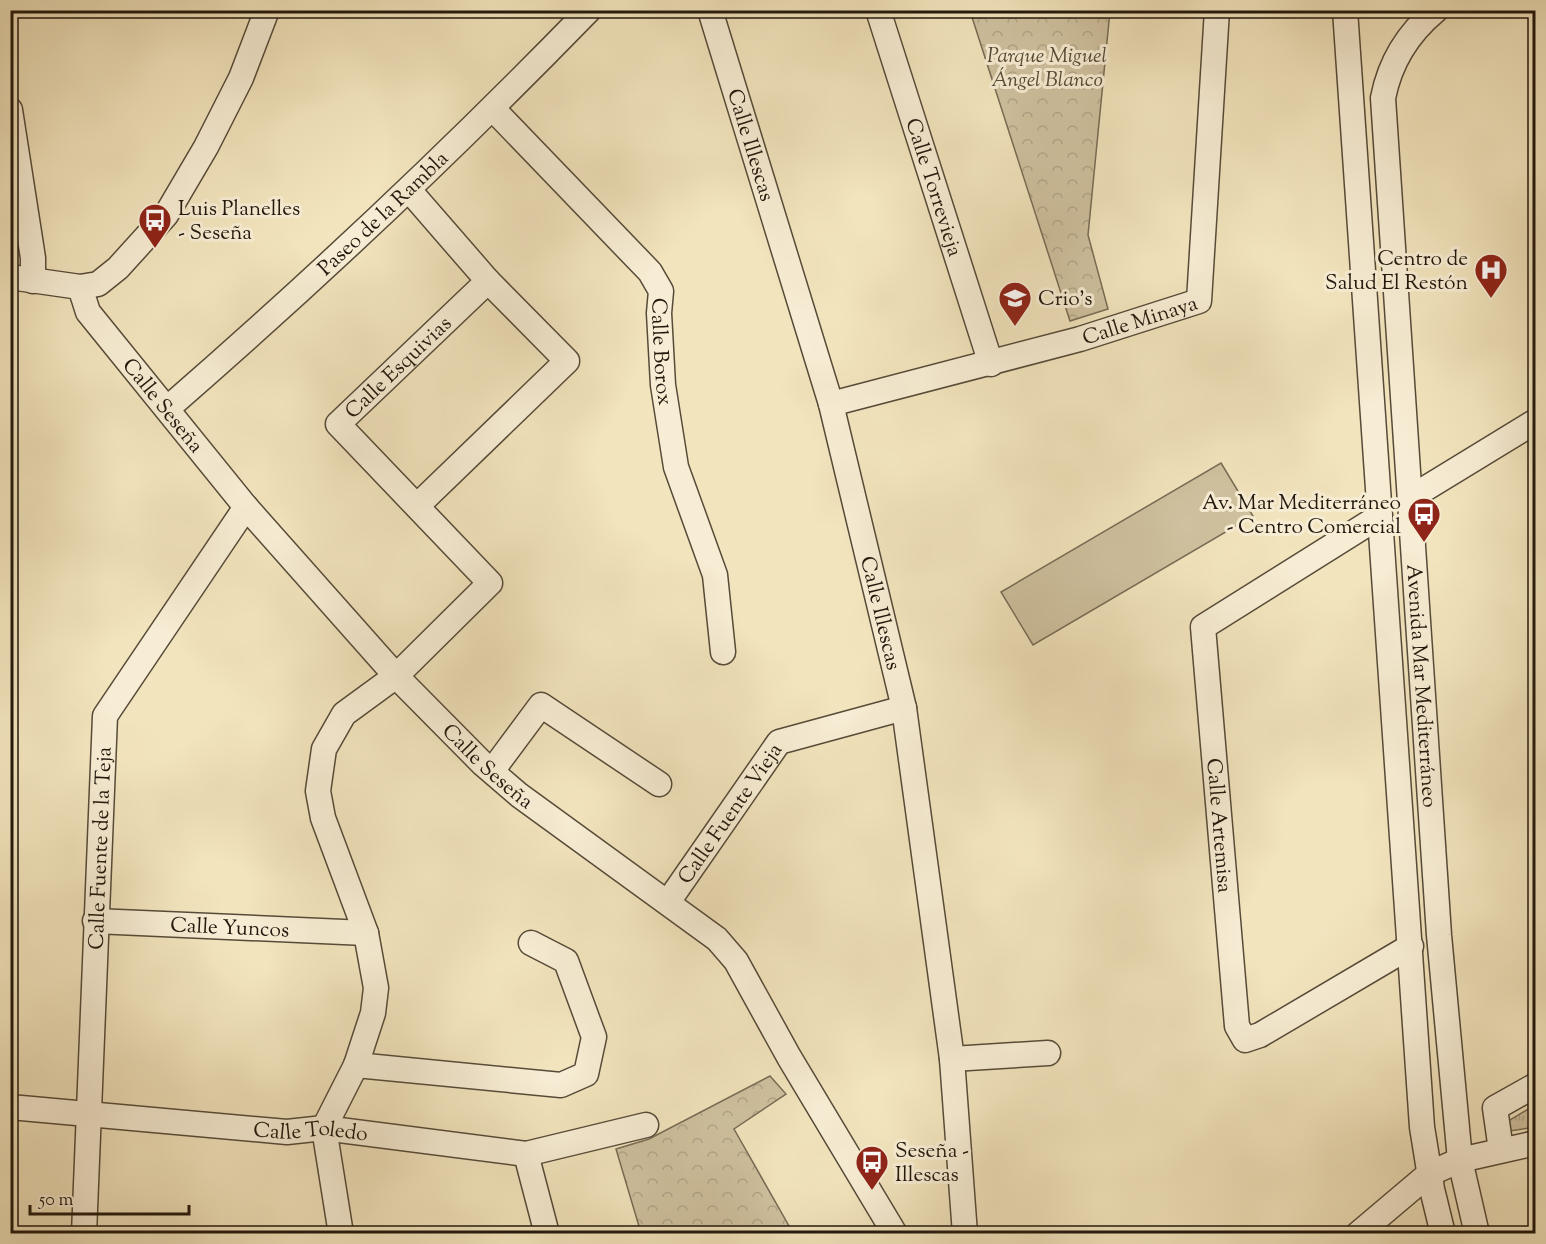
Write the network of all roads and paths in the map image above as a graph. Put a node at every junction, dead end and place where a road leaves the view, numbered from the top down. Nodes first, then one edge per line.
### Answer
1 (267, 10) edge
2 (589, 10) edge
3 (710, 10) edge
4 (878, 10) edge
5 (1217, 10) edge
6 (1345, 10) edge
7 (1436, 10) edge
8 (493, 109) junction
9 (10, 110) edge
10 (409, 190) junction
11 (22, 279) edge
12 (488, 281) junction
13 (80, 287) junction
14 (992, 364) junction
15 (831, 404) junction
16 (168, 408) junction
17 (1536, 421) edge
18 (1410, 498) junction
19 (417, 506) junction
20 (246, 507) junction
21 (1380, 516) junction
22 (723, 652) dead end
23 (396, 676) junction
24 (904, 708) junction
25 (492, 771) junction
26 (659, 784) dead end
27 (668, 902) junction
28 (95, 921) junction
29 (366, 933) junction
30 (531, 942) dead end
31 (1411, 946) junction
32 (1048, 1053) dead end
33 (952, 1059) junction
34 (356, 1065) junction
35 (1536, 1085) edge
36 (10, 1107) edge
37 (89, 1114) junction
38 (646, 1125) dead end
39 (324, 1128) junction
40 (1536, 1143) edge
41 (1501, 1150) junction
42 (526, 1154) junction
43 (1460, 1160) junction
44 (1429, 1174) junction
45 (84, 1233) edge
46 (341, 1233) edge
47 (547, 1233) edge
48 (895, 1233) edge
49 (965, 1233) edge
50 (1358, 1233) edge
51 (1443, 1233) edge
52 (1477, 1233) edge

1 - 13 street
2 - 8 street, Paseo de la Rambla
3 - 15 street, Calle Illescas
4 - 14 street, Calle Torrevieja
5 - 14 street, Calle Minaya
6 - 21 street, Avenida Mar Mediterráneo
7 - 18 street, Avenida Mar Mediterráneo
8 - 10 street, Paseo de la Rambla
8 - 22 street, Calle Borox
9 - 11 street
10 - 12 street
10 - 16 street, Paseo de la Rambla
11 - 13 street
12 - 19 street
12 - 19 street, Calle Esquivias
13 - 16 street, Calle Seseña
14 - 15 street, Calle Minaya
15 - 24 street, Calle Illescas
16 - 20 street, Calle Seseña
17 - 18 street
18 - 43 street, Avenida Mar Mediterráneo
19 - 23 street, Calle Esquivias
20 - 23 street, Calle Seseña
20 - 28 street, Calle Fuente de la Teja
21 - 31 street, Avenida Mar Mediterráneo
21 - 31 street, Calle Artemisa
23 - 25 street, Calle Seseña
23 - 29 street
24 - 27 street, Calle Fuente Vieja
24 - 33 street, Calle Illescas
25 - 26 street
25 - 27 street, Calle Seseña
27 - 48 street, Calle Seseña
28 - 29 street, Calle Yuncos
28 - 37 street, Calle Fuente de la Teja
29 - 34 street
30 - 34 street
31 - 44 street, Avenida Mar Mediterráneo
32 - 33 street
33 - 49 street, Calle Illescas
34 - 39 street
35 - 41 street
36 - 37 street, Calle Toledo
37 - 39 street, Calle Toledo
37 - 45 street, Calle Fuente de la Teja
38 - 42 street
39 - 42 street, Calle Toledo
39 - 46 street
40 - 41 street
41 - 43 street
42 - 47 street
43 - 44 street
43 - 52 street, Avenida Mar Mediterráneo
44 - 50 street
44 - 51 street, Avenida Mar Mediterráneo

